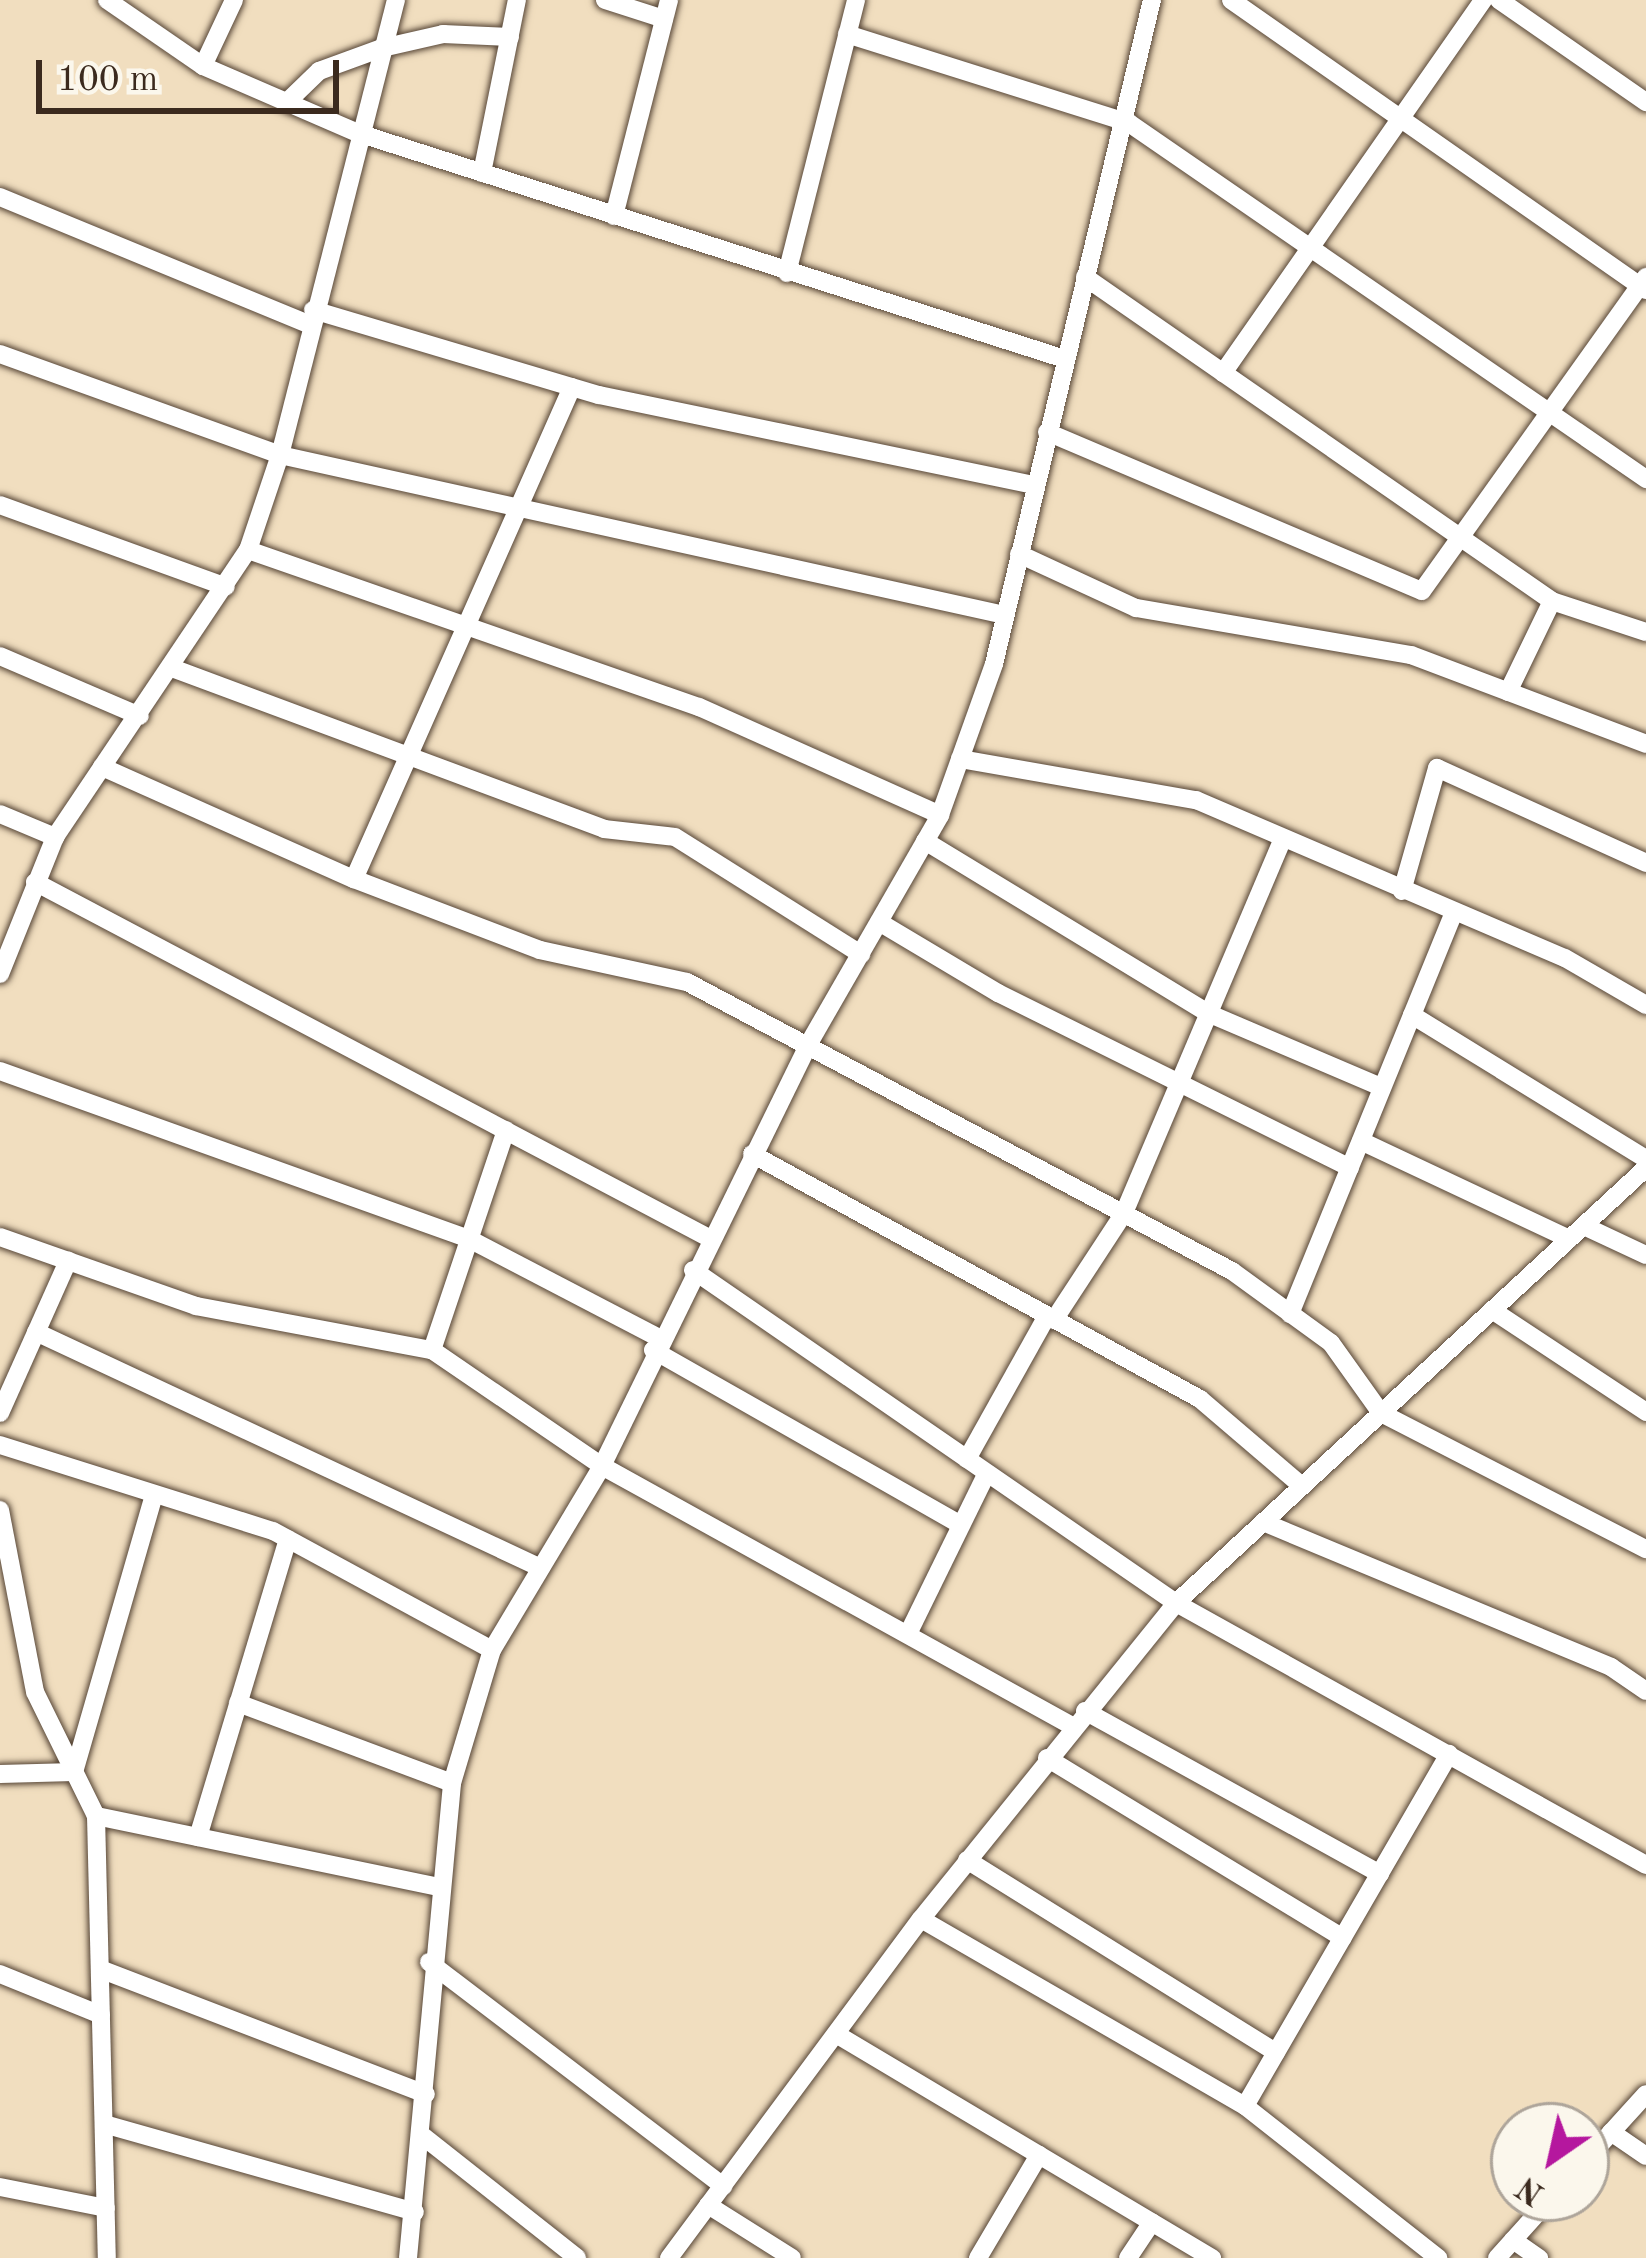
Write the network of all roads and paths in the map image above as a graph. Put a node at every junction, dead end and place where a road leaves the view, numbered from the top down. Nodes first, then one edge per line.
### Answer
1 (107, 0) edge
2 (234, 0) edge
3 (396, 0) edge
4 (517, 0) edge
5 (604, 0) edge
6 (856, 0) edge
7 (1152, 0) edge
8 (1231, 0) edge
9 (1484, 0) edge
10 (1499, 0) edge
11 (666, 9) edge
12 (847, 34) junction
13 (510, 37) junction
14 (382, 48) junction
15 (203, 66) junction
16 (286, 102) junction
17 (1646, 102) edge
18 (1400, 122) junction
19 (1129, 123) junction
20 (358, 133) junction
21 (482, 173) junction
22 (0, 196) edge
23 (614, 216) junction
24 (1313, 247) junction
25 (787, 273) junction
26 (1085, 277) junction
27 (1644, 284) edge
28 (312, 318) junction
29 (0, 354) edge
30 (1065, 358) junction
31 (1223, 373) junction
32 (572, 387) junction
33 (1549, 412) junction
34 (1047, 432) junction
35 (280, 455) junction
36 (1646, 479) edge
37 (1034, 485) junction
38 (0, 505) edge
39 (514, 512) junction
40 (1460, 537) junction
41 (248, 550) junction
42 (1019, 554) junction
43 (226, 587) junction
44 (1552, 601) junction
45 (1005, 615) junction
46 (465, 626) junction
47 (1646, 632) edge
48 (0, 656) edge
49 (172, 668) junction
50 (1508, 692) junction
51 (140, 716) junction
52 (1646, 743) edge
53 (408, 756) junction
54 (960, 759) junction
55 (103, 767) junction
56 (0, 814) edge
57 (940, 815) junction
58 (55, 837) junction
59 (926, 841) junction
60 (1282, 841) junction
61 (1646, 863) edge
62 (355, 879) junction
63 (35, 881) junction
64 (1402, 891) junction
65 (1454, 912) junction
66 (879, 922) junction
67 (861, 954) junction
68 (0, 971) edge
69 (1646, 1005) edge
70 (1210, 1014) junction
71 (1412, 1015) junction
72 (808, 1045) junction
73 (0, 1071) edge
74 (1178, 1086) junction
75 (1381, 1087) junction
76 (506, 1130) junction
77 (1360, 1141) junction
78 (752, 1154) junction
79 (1646, 1163) edge
80 (1350, 1168) junction
81 (1124, 1214) junction
82 (1576, 1232) junction
83 (0, 1238) edge
84 (709, 1238) junction
85 (469, 1239) junction
86 (1646, 1256) edge
87 (68, 1261) junction
88 (693, 1270) junction
89 (1492, 1310) junction
90 (1290, 1314) junction
91 (1050, 1318) junction
92 (36, 1332) junction
93 (656, 1344) junction
94 (432, 1350) junction
95 (1646, 1412) edge
96 (0, 1413) edge
97 (1381, 1413) junction
98 (0, 1445) edge
99 (967, 1460) junction
100 (602, 1466) junction
101 (987, 1473) junction
102 (1302, 1486) junction
103 (154, 1494) junction
104 (0, 1510) edge
105 (1264, 1522) junction
106 (961, 1525) junction
107 (288, 1539) junction
108 (1646, 1549) edge
109 (541, 1568) junction
110 (1176, 1603) junction
111 (908, 1634) junction
112 (492, 1650) junction
113 (1646, 1690) edge
114 (238, 1703) junction
115 (1079, 1718) junction
116 (1449, 1754) junction
117 (1047, 1758) junction
118 (74, 1772) junction
119 (0, 1774) edge
120 (452, 1783) junction
121 (96, 1816) junction
122 (198, 1837) junction
123 (968, 1859) junction
124 (1646, 1865) edge
125 (1380, 1874) junction
126 (438, 1887) junction
127 (921, 1919) junction
128 (1343, 1938) junction
129 (429, 1962) junction
130 (100, 1969) junction
131 (0, 1974) edge
132 (101, 2015) junction
133 (836, 2034) junction
134 (1276, 2052) junction
135 (426, 2094) junction
136 (1646, 2094) edge
137 (1245, 2107) junction
138 (104, 2124) junction
139 (1611, 2132) joint
140 (424, 2137) junction
141 (1039, 2155) junction
142 (1646, 2156) edge
143 (723, 2186) junction
144 (0, 2187) edge
145 (708, 2205) junction
146 (106, 2208) junction
147 (415, 2212) junction
148 (1152, 2222) junction
149 (1529, 2222) edge
150 (1513, 2240) junction
151 (107, 2258) edge
152 (408, 2258) edge
153 (577, 2258) edge
154 (669, 2258) edge
155 (792, 2258) edge
156 (978, 2258) edge
157 (1127, 2258) edge
158 (1212, 2258) edge
159 (1438, 2258) edge
160 (1497, 2258) edge
161 (1539, 2258) edge

1 - 15 street
2 - 15 street
3 - 14 street
4 - 13 street
5 - 11 street
6 - 12 street
7 - 19 street
8 - 18 street
9 - 18 street
10 - 17 street
11 - 23 street
12 - 19 street
12 - 25 street
13 - 14 street
13 - 21 street
14 - 16 street
14 - 20 street
15 - 16 street
16 - 20 street
18 - 24 street
18 - 27 street
19 - 24 street
19 - 26 street
20 - 21 street
20 - 28 street
21 - 23 street
22 - 28 street
23 - 25 street
24 - 31 street
24 - 33 street
25 - 30 street
26 - 30 street
26 - 31 street
27 - 33 street
28 - 32 street
28 - 35 street
29 - 35 street
30 - 34 street
31 - 40 street
32 - 37 street
32 - 39 street
33 - 36 street
33 - 40 street
34 - 37 street
34 - 40 street
35 - 39 street
35 - 41 street
37 - 42 street
38 - 43 street
39 - 45 street
39 - 46 street
40 - 44 street
41 - 43 street
41 - 46 street
42 - 45 street
42 - 50 street
43 - 49 street
44 - 47 street
44 - 50 street
45 - 54 street
46 - 53 street
46 - 57 street
48 - 51 street
49 - 51 street
49 - 53 street
50 - 52 street
51 - 55 street
53 - 62 street
53 - 67 street
54 - 57 street
54 - 60 street
55 - 58 street
55 - 62 street
56 - 58 street
57 - 59 street
58 - 63 street
59 - 66 street
59 - 70 street
60 - 64 street
60 - 70 street
61 - 64 street
62 - 72 street
63 - 68 street
63 - 76 street
64 - 65 street
65 - 69 street
65 - 71 street
66 - 67 street
66 - 74 street
67 - 72 street
70 - 74 street
70 - 75 street
71 - 75 street
71 - 79 street
72 - 78 street
72 - 81 street
73 - 85 street
74 - 80 street
74 - 81 street
75 - 77 street
76 - 84 street
76 - 85 street
77 - 80 street
77 - 82 street
78 - 84 street
78 - 91 street
79 - 82 street
80 - 90 street
81 - 90 street
81 - 91 street
82 - 86 street
82 - 89 street
83 - 87 street
84 - 88 street
85 - 93 street
85 - 94 street
87 - 92 street
87 - 94 street
88 - 93 street
88 - 99 street
89 - 95 street
89 - 97 street
90 - 97 street
91 - 99 street
91 - 102 street
92 - 96 street
92 - 109 street
93 - 100 street
93 - 106 street
94 - 100 street
97 - 102 street
97 - 108 street
98 - 103 street
99 - 101 street
100 - 109 street
100 - 111 street
101 - 106 street
101 - 110 street
102 - 105 street
103 - 107 street
103 - 118 street
104 - 118 street
105 - 110 street
105 - 113 street
106 - 111 street
107 - 112 street
107 - 114 street
109 - 112 street
110 - 115 street
110 - 116 street
111 - 115 street
112 - 120 street
114 - 120 street
114 - 122 street
115 - 117 street
115 - 125 street
116 - 124 street
116 - 125 street
117 - 123 street
117 - 128 street
118 - 119 street
118 - 121 street
120 - 126 street
121 - 122 street
121 - 130 street
122 - 126 street
123 - 127 street
123 - 134 street
125 - 128 street
126 - 129 street
127 - 133 street
127 - 137 street
128 - 134 street
129 - 135 street
129 - 143 street
130 - 132 street
130 - 135 street
131 - 132 street
132 - 138 street
133 - 141 street
133 - 143 street
134 - 137 street
135 - 140 street
136 - 139 street
137 - 159 street
138 - 146 street
138 - 147 street
139 - 142 street
140 - 147 street
140 - 153 street
141 - 148 street
141 - 156 street
143 - 145 street
144 - 146 street
145 - 154 street
145 - 155 street
146 - 151 street
147 - 152 street
148 - 157 street
148 - 158 street
149 - 150 street
150 - 160 street
150 - 161 street

